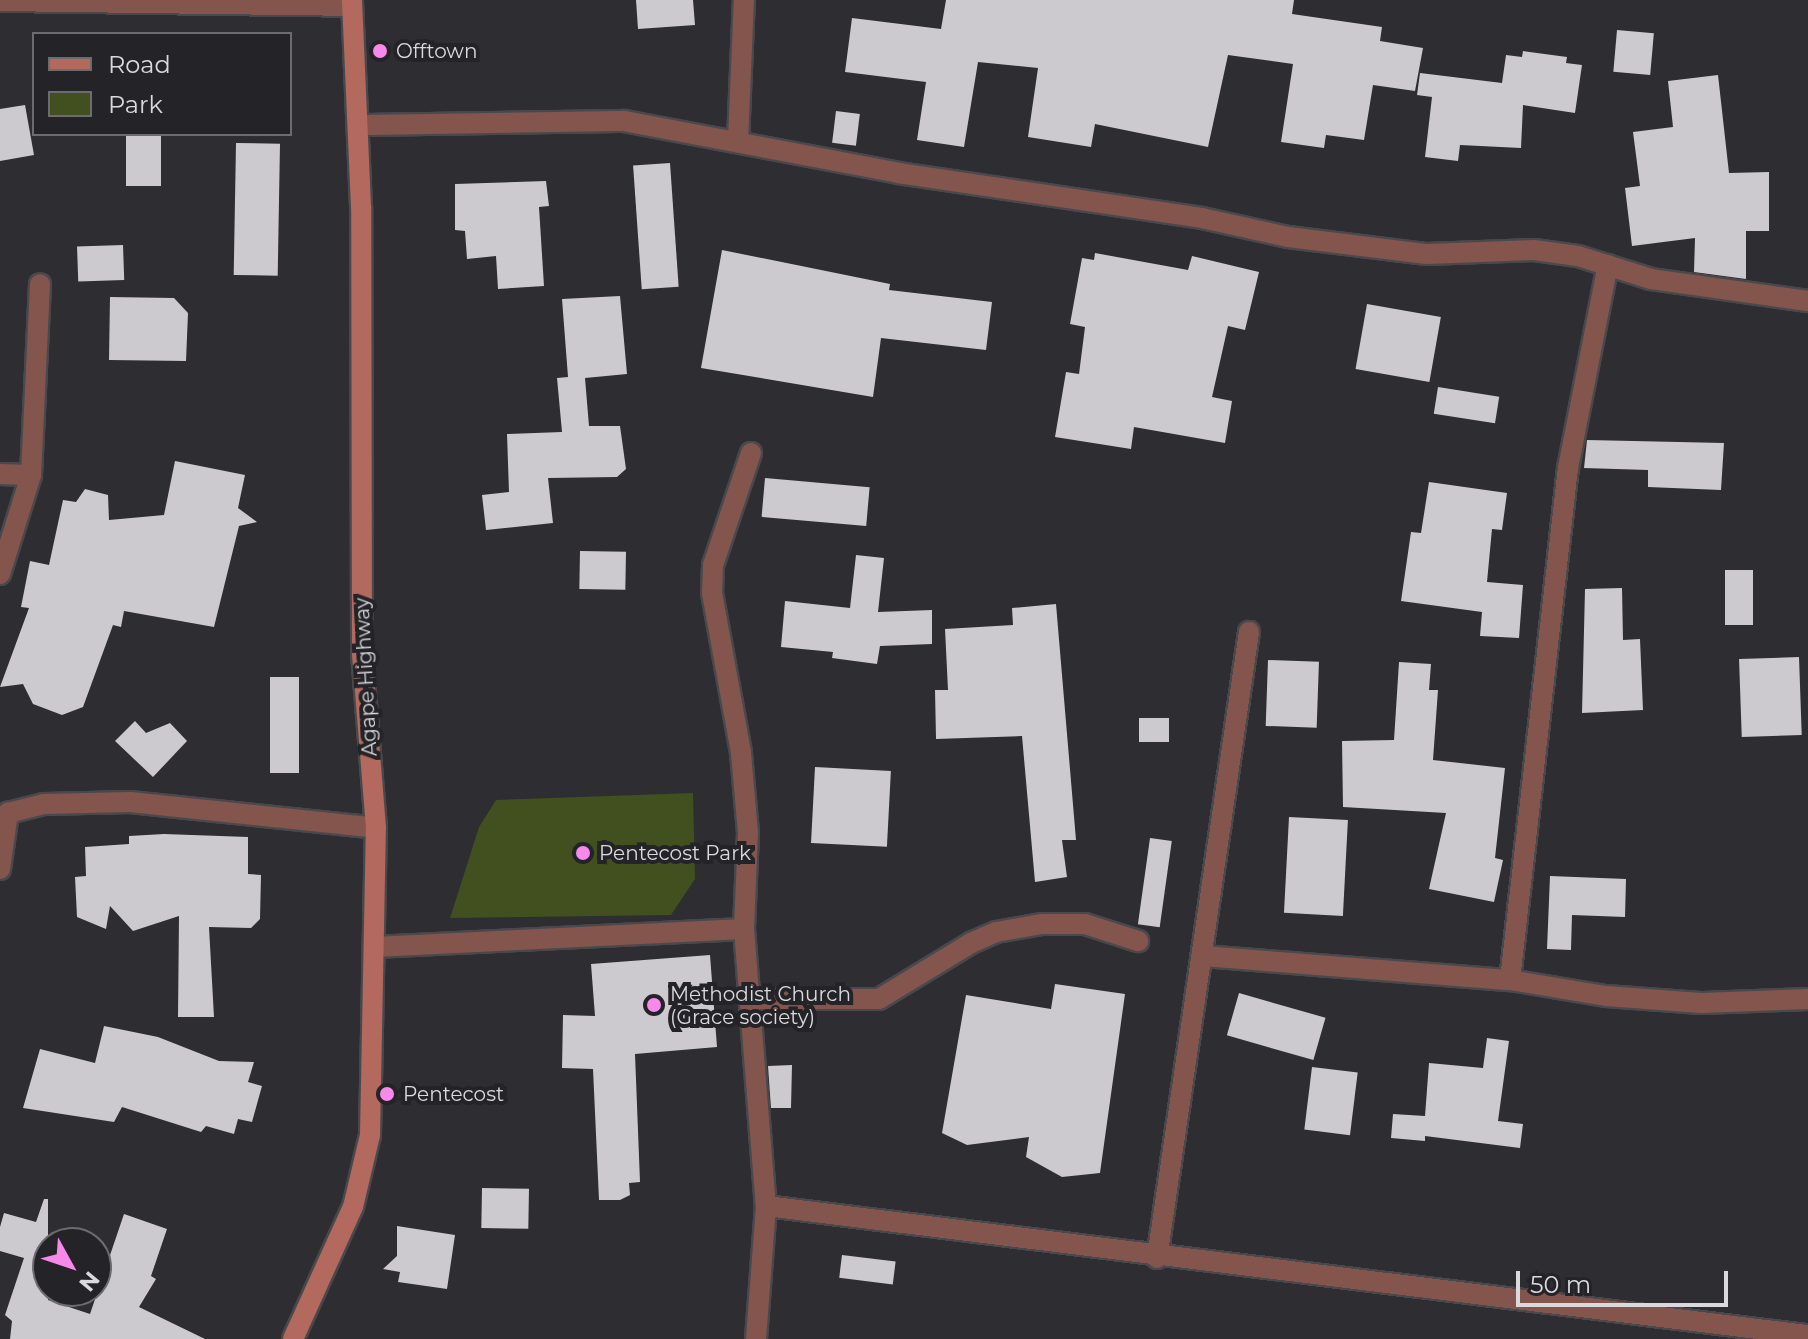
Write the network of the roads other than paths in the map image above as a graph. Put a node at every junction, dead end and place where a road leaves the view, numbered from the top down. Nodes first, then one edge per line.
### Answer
1 (744, 0) edge
2 (0, 1) edge
3 (352, 3) edge
4 (359, 125) junction
5 (738, 141) junction
6 (1608, 265) junction
7 (40, 284) dead end
8 (1808, 301) edge
9 (751, 453) dead end
10 (0, 474) edge
11 (31, 475) junction
12 (0, 574) edge
13 (1249, 632) dead end
14 (4, 813) edge
15 (376, 828) junction
16 (0, 869) edge
17 (744, 929) junction
18 (1138, 941) dead end
19 (374, 947) junction
20 (1203, 956) junction
21 (1510, 980) junction
22 (749, 999) junction
23 (1808, 999) edge
24 (766, 1206) junction
25 (1157, 1258) junction
26 (1807, 1334) edge
27 (293, 1339) edge
28 (756, 1339) edge

1 - 5 street
2 - 3 street
3 - 4 street, Agape Highway
4 - 5 street
4 - 15 street, Agape Highway
5 - 6 street
6 - 8 street
6 - 21 street
7 - 11 street
9 - 17 street
10 - 11 street
11 - 12 street
13 - 20 street
14 - 15 street
14 - 16 street
15 - 19 street, Agape Highway
17 - 19 street
17 - 22 street
18 - 22 street
19 - 27 street, Agape Highway
20 - 21 street
20 - 25 street
21 - 23 street
22 - 24 street
24 - 25 street
24 - 28 street
25 - 26 street

